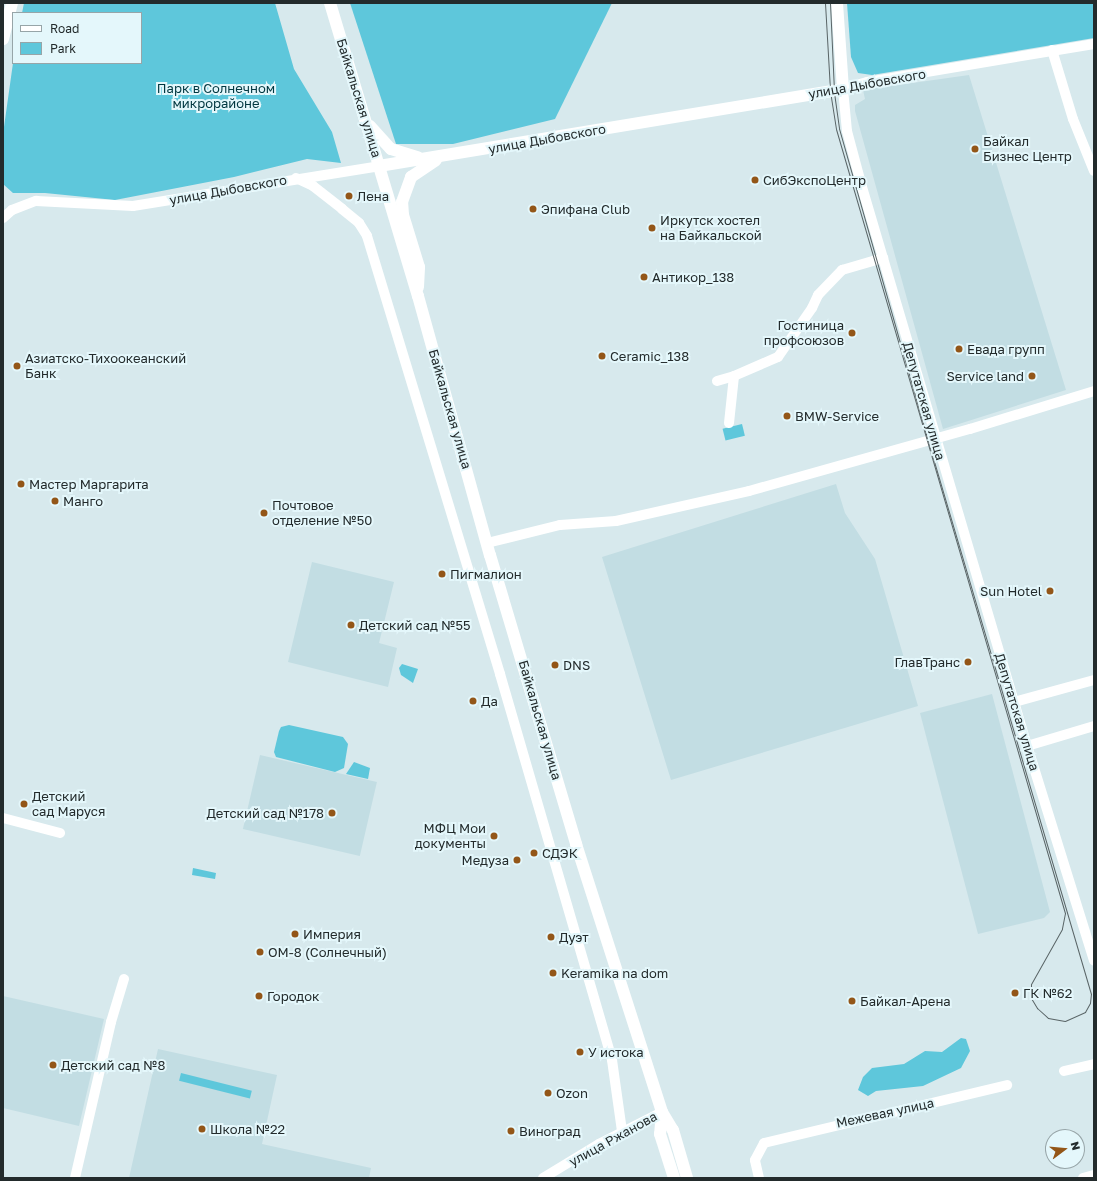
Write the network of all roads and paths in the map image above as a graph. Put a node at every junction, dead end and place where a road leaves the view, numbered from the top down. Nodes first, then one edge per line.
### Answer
1 (12, 3) edge
2 (330, 3) edge
3 (837, 3) edge
4 (3, 39) edge
5 (1094, 44) edge
6 (1052, 50) junction
7 (843, 90) junction
8 (366, 121) junction
9 (435, 158) junction
10 (379, 166) junction
11 (1094, 171) edge
12 (296, 178) junction
13 (3, 218) edge
14 (883, 258) junction
15 (418, 296) junction
16 (734, 376) junction
17 (716, 381) dead end
18 (1094, 390) edge
19 (729, 423) dead end
20 (935, 439) junction
21 (487, 542) junction
22 (1094, 680) edge
23 (1014, 702) junction
24 (1094, 726) edge
25 (1027, 746) junction
26 (3, 818) edge
27 (60, 833) dead end
28 (1094, 961) edge
29 (124, 979) dead end
30 (1094, 1064) edge
31 (1064, 1071) dead end
32 (1007, 1085) dead end
33 (662, 1112) junction
34 (622, 1131) junction
35 (1094, 1176) edge
36 (75, 1178) edge
37 (543, 1178) edge
38 (674, 1178) edge
39 (687, 1178) edge
40 (759, 1178) edge
41 (1083, 1178) edge

1 - 4 main road
2 - 8 main road, Байкальская улица
3 - 7 main road, Депутатская улица
5 - 6 street, улица Дыбовского
6 - 7 street, улица Дыбовского
6 - 11 street
7 - 9 main road, улица Дыбовского
7 - 14 street, Депутатская улица
8 - 9 main road
8 - 10 main road, Байкальская улица
9 - 10 main road, улица Дыбовского
9 - 15 main road
10 - 12 street, улица Дыбовского
10 - 15 main road, Байкальская улица
12 - 13 street, улица Дыбовского
12 - 34 street
14 - 16 street
14 - 20 street, Депутатская улица
15 - 21 main road, Байкальская улица
16 - 17 street
16 - 19 street
18 - 20 street
20 - 21 street
20 - 23 street, Депутатская улица
21 - 33 main road, Байкальская улица
22 - 23 street
23 - 25 street, Депутатская улица
24 - 25 street
25 - 28 street, Депутатская улица
26 - 27 street
29 - 36 street
30 - 31 street
32 - 40 street, Межевая улица
33 - 34 street, улица Ржанова
33 - 38 main road
33 - 39 main road
34 - 37 street, улица Ржанова
35 - 41 street

